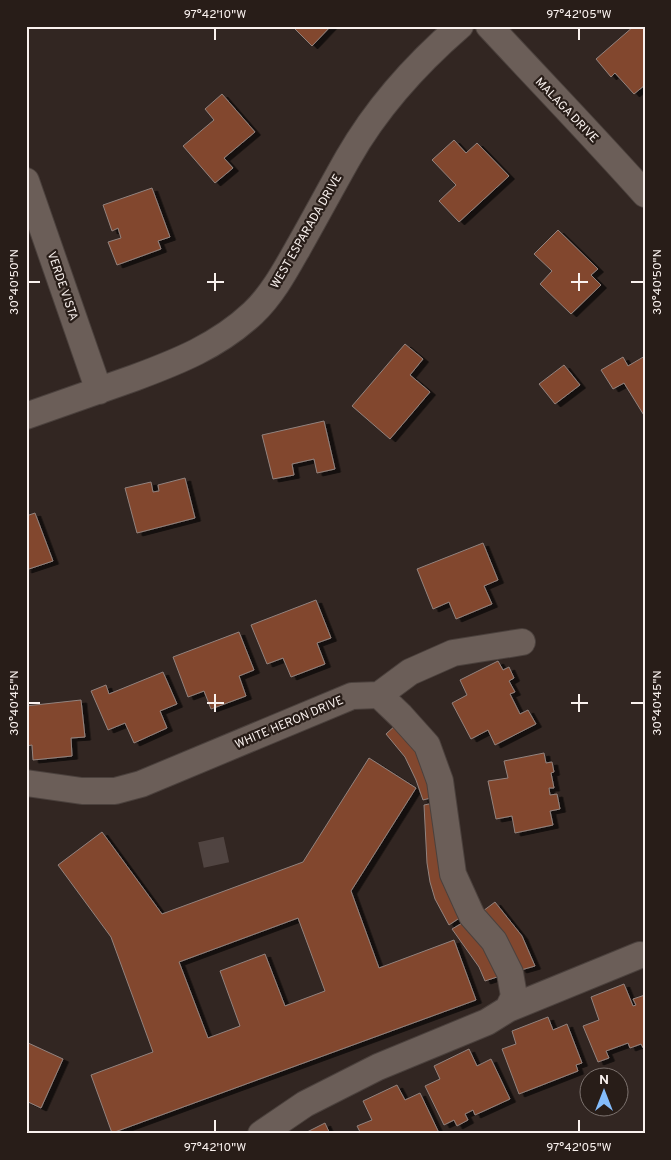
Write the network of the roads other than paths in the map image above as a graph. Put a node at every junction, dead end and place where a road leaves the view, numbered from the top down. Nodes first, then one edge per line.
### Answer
1 (460, 26) edge
2 (490, 26) edge
3 (26, 181) edge
4 (645, 194) edge
5 (100, 391) junction
6 (26, 416) edge
7 (522, 642) dead end
8 (379, 695) junction
9 (26, 783) edge
10 (640, 955) dead end
11 (508, 1009) junction
12 (261, 1134) edge

1 - 5 street, WEST ESPARADA DRIVE
2 - 4 street, MALAGA DRIVE
3 - 5 street, VERDE VISTA
5 - 6 street, WEST ESPARADA DRIVE
7 - 8 street
8 - 9 street, WHITE HERON DRIVE
8 - 11 street
10 - 11 street
11 - 12 street

